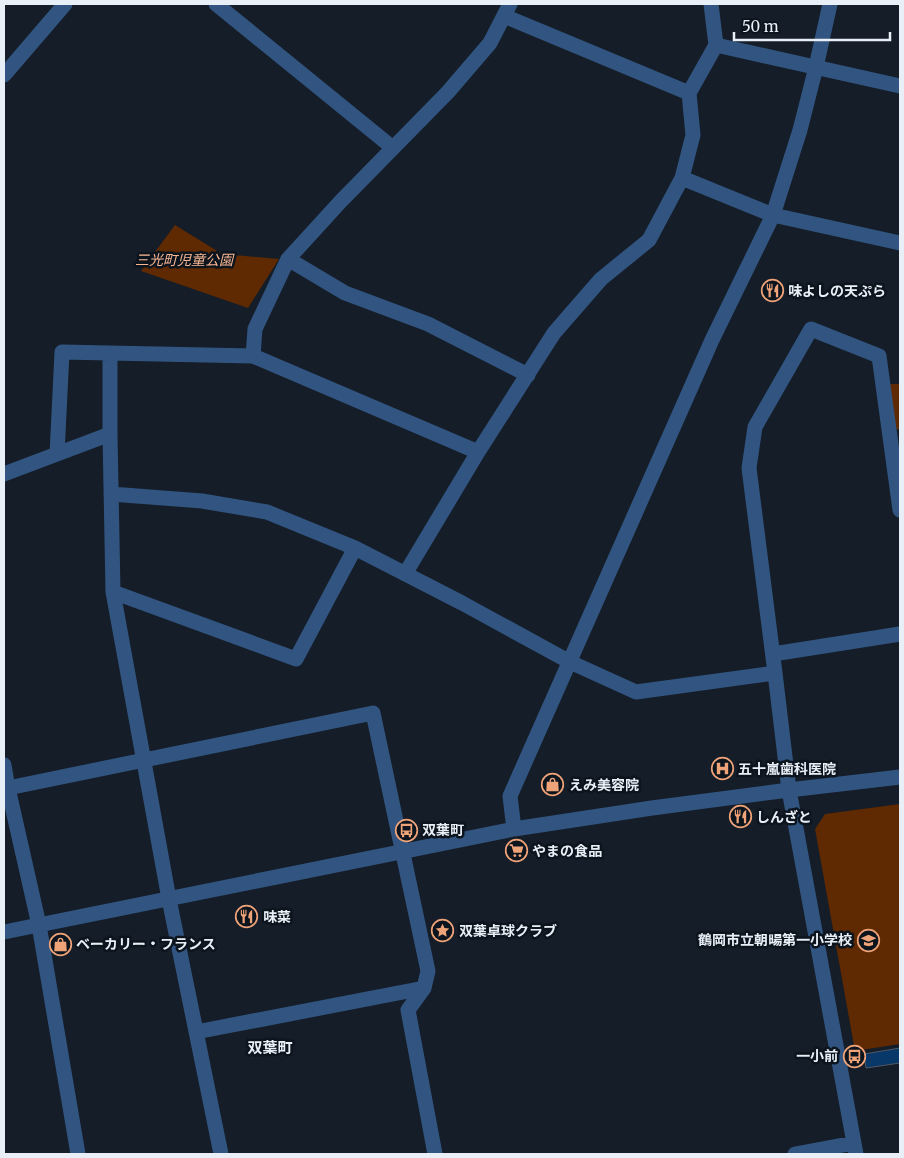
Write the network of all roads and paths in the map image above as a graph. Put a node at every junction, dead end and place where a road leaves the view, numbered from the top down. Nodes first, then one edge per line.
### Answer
1 (64, 4) edge
2 (216, 4) edge
3 (711, 4) edge
4 (830, 4) edge
5 (507, 10) edge
6 (716, 45) junction
7 (816, 67) junction
8 (4, 75) edge
9 (900, 86) edge
10 (689, 93) junction
11 (393, 148) junction
12 (682, 178) junction
13 (773, 214) junction
14 (900, 244) edge
15 (288, 259) junction
16 (110, 354) junction
17 (253, 356) junction
18 (528, 375) junction
19 (895, 433) edge
20 (110, 434) junction
21 (478, 452) junction
22 (57, 454) junction
23 (4, 474) edge
24 (111, 494) junction
25 (900, 510) edge
26 (355, 548) junction
27 (405, 574) junction
28 (112, 592) junction
29 (900, 634) edge
30 (773, 654) junction
31 (570, 662) junction
32 (775, 673) junction
33 (143, 761) junction
34 (4, 765) edge
35 (900, 777) edge
36 (8, 788) junction
37 (789, 790) junction
38 (514, 829) junction
39 (403, 852) junction
40 (169, 899) junction
41 (39, 924) junction
42 (4, 932) edge
43 (424, 988) junction
44 (196, 1032) junction
45 (855, 1149) edge
46 (78, 1154) edge
47 (221, 1154) edge
48 (435, 1154) edge
49 (795, 1154) edge

1 - 8 street
2 - 11 street
3 - 6 street
4 - 7 street
5 - 10 street
5 - 11 street
6 - 7 street
6 - 10 street
7 - 9 street
7 - 13 street
10 - 12 street
11 - 15 street
12 - 13 street
12 - 18 street
13 - 14 street
13 - 31 street
15 - 17 street
15 - 18 street
16 - 17 street
16 - 20 street
16 - 22 street
17 - 21 street
18 - 21 street
19 - 25 street
19 - 30 street
20 - 22 street
20 - 24 street
21 - 27 street
22 - 23 street
24 - 26 street
24 - 28 street
26 - 27 street
26 - 28 street
27 - 31 street
28 - 33 street
29 - 30 street
30 - 32 street
31 - 32 street
31 - 38 street
32 - 37 street
33 - 36 street
33 - 39 street
33 - 40 street
34 - 36 street
35 - 37 street
36 - 41 street
37 - 38 street
37 - 45 street
38 - 39 street
39 - 40 street
39 - 43 street
40 - 41 street
40 - 44 street
41 - 42 street
41 - 46 street
43 - 44 street
43 - 48 street
44 - 47 street
45 - 49 street

